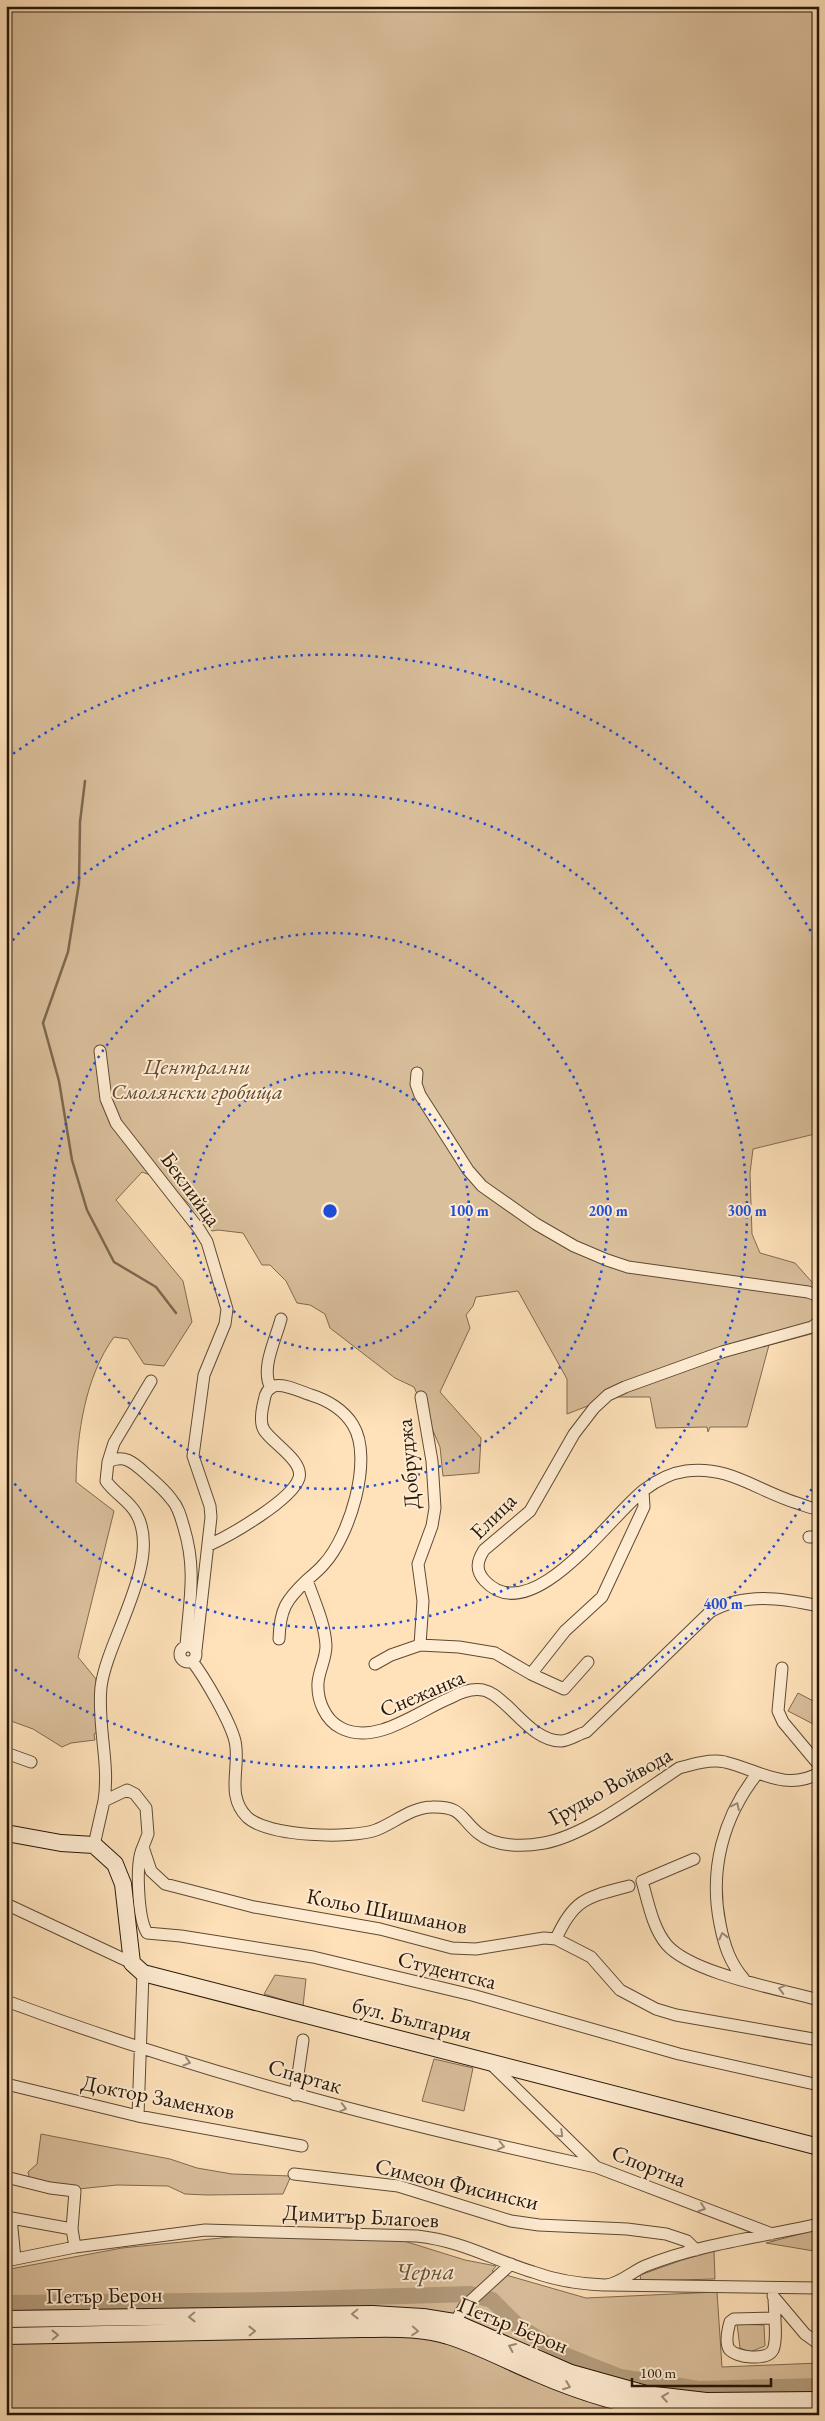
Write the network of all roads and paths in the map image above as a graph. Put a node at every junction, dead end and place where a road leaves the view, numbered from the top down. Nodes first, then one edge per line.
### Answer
1 (100, 1051) dead end
2 (417, 1073) dead end
3 (819, 1296) edge
4 (281, 1319) dead end
5 (819, 1322) edge
6 (151, 1381) dead end
7 (271, 1388) junction
8 (421, 1397) dead end
9 (108, 1462) junction
10 (643, 1491) junction
11 (819, 1509) edge
12 (209, 1545) junction
13 (307, 1580) junction
14 (819, 1606) edge
15 (279, 1639) dead end
16 (420, 1645) junction
17 (191, 1652) junction
18 (588, 1662) dead end
19 (375, 1664) dead end
20 (782, 1668) dead end
21 (531, 1674) junction
22 (6, 1753) edge
23 (31, 1762) dead end
24 (819, 1765) edge
25 (819, 1773) edge
26 (757, 1774) junction
27 (104, 1801) junction
28 (6, 1833) edge
29 (96, 1847) junction
30 (143, 1847) junction
31 (694, 1859) dead end
32 (629, 1886) dead end
33 (6, 1904) edge
34 (556, 1939) junction
35 (137, 1968) junction
36 (744, 1979) junction
37 (819, 2000) edge
38 (8, 2002) dead end
39 (303, 2040) dead end
40 (819, 2040) edge
41 (140, 2047) junction
42 (489, 2062) junction
43 (6, 2084) edge
44 (819, 2084) edge
45 (295, 2095) junction
46 (138, 2116) junction
47 (302, 2146) dead end
48 (819, 2148) edge
49 (596, 2167) junction
50 (294, 2174) dead end
51 (6, 2177) edge
52 (9, 2218) edge
53 (819, 2224) edge
54 (72, 2229) junction
55 (772, 2234) junction
56 (75, 2247) junction
57 (696, 2250) junction
58 (11, 2260) edge
59 (511, 2264) junction
60 (607, 2285) junction
61 (770, 2288) junction
62 (819, 2288) edge
63 (774, 2299) junction
64 (775, 2318) junction
65 (6, 2319) edge
66 (451, 2329) junction
67 (6, 2336) edge
68 (819, 2344) edge
69 (819, 2400) edge
70 (819, 2413) edge
71 (706, 2415) edge
72 (718, 2415) edge

1 - 12 street, Беклийца
2 - 3 street
4 - 7 street
5 - 10 street, Елица
6 - 9 street
7 - 12 street
7 - 13 street
8 - 16 street, Добруджа
9 - 17 street
9 - 27 street
10 - 11 street, Елица
10 - 21 street
12 - 17 street, Беклийца
13 - 14 street, Снежанка
13 - 15 street
16 - 19 street
16 - 21 street
17 - 26 street, Грудьо Войвода
18 - 21 street
20 - 24 street
22 - 23 street
25 - 26 street, Грудьо Войвода
36 -> 26 street
27 - 29 street
27 - 30 street, Кольо Шишманов
28 - 29 main road
29 - 35 main road
30 - 34 street, Кольо Шишманов
30 - 44 street, Студентска
31 - 36 street
32 - 34 street
33 - 35 street, бул. България
34 - 40 street, Кольо Шишманов
35 - 41 street
35 - 42 main road, бул. България
37 -> 36 street
38 - 41 street, Спартак
39 - 45 street
41 -> 45 street, Спартак
41 - 46 street
42 - 48 main road, бул. България
42 -> 49 street, Спортна
43 - 46 street, Доктор Заменхов
45 -> 49 street, Спартак
46 - 47 street, Доктор Заменхов
49 -> 55 street, Спортна
50 - 57 street, Симеон Фисински
51 - 54 street
52 - 54 street
52 - 58 street
53 - 55 street
54 - 56 street
55 - 57 street
56 - 58 street, Димитър Благоев
56 - 59 street, Димитър Благоев
57 - 60 street
59 - 60 street, Димитър Благоев
59 - 66 street
60 - 61 street, Димитър Благоев
61 - 62 street, Димитър Благоев
61 - 63 street
63 - 64 street
63 - 68 street
64 - 64 street
66 -> 65 main road, Петър Берон
67 -> 66 main road, Петър Берон
69 -> 66 main road, Петър Берон
66 -> 71 main road, Петър Берон
70 - 72 main road

